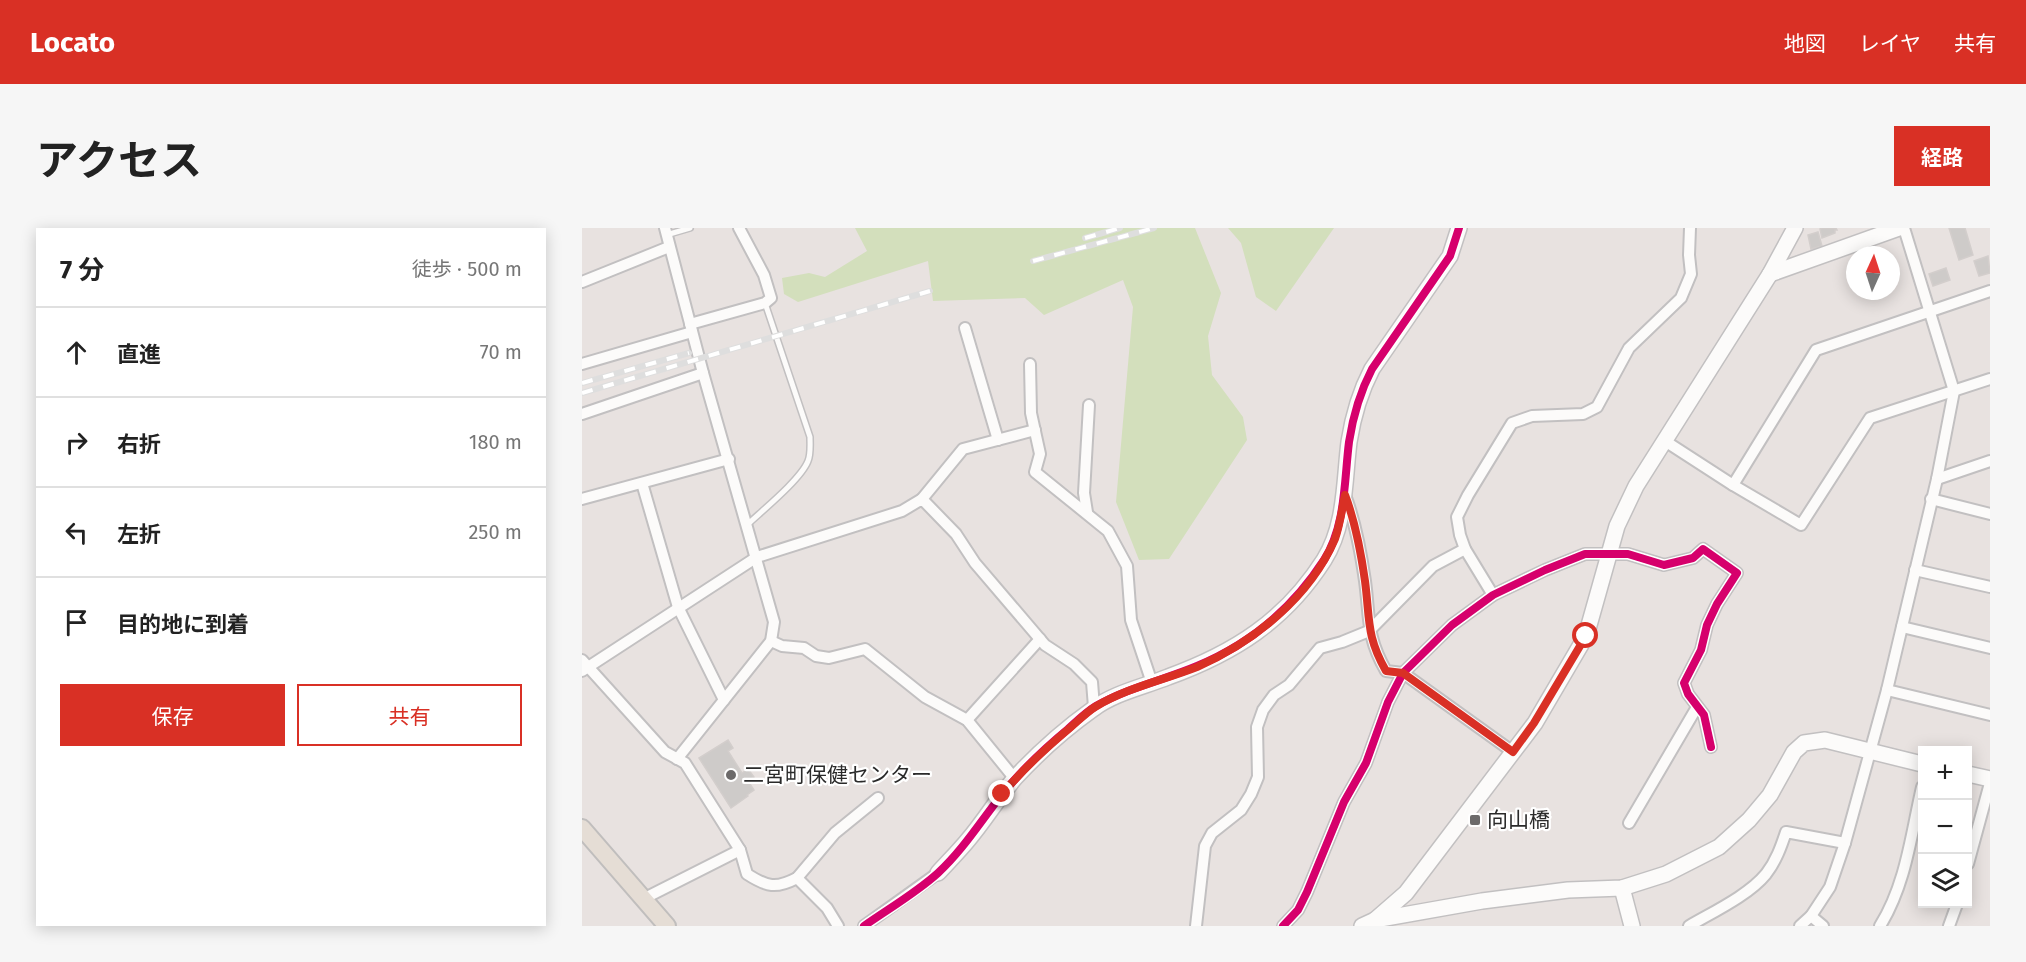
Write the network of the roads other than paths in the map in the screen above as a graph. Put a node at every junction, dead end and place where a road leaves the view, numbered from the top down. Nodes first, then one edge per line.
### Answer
1 (690, 228) edge
2 (739, 228) edge
3 (1459, 228) edge
4 (1690, 228) edge
5 (1795, 228) edge
6 (1899, 228) edge
7 (1904, 228) edge
8 (666, 231) edge
9 (669, 247) junction
10 (1770, 274) junction
11 (582, 282) edge
12 (1990, 291) edge
13 (765, 303) junction
14 (1931, 311) junction
15 (691, 328) junction
16 (965, 328) dead end
17 (582, 364) edge
18 (1030, 364) dead end
19 (703, 374) junction
20 (1990, 379) edge
21 (1954, 391) junction
22 (1089, 405) dead end
23 (582, 414) edge
24 (1035, 430) junction
25 (998, 440) junction
26 (1665, 441) junction
27 (729, 459) junction
28 (1990, 461) edge
29 (1937, 478) junction
30 (642, 483) junction
31 (1733, 485) junction
32 (1345, 495) junction
33 (582, 499) edge
34 (922, 499) junction
35 (1931, 499) junction
36 (1087, 512) junction
37 (1990, 514) edge
38 (748, 524) junction
39 (1465, 549) junction
40 (1609, 555) junction
41 (757, 557) junction
42 (1915, 570) junction
43 (1990, 587) edge
44 (1493, 595) junction
45 (678, 607) junction
46 (1902, 627) junction
47 (1369, 630) junction
48 (1040, 639) junction
49 (771, 641) junction
50 (1990, 648) edge
51 (584, 666) edge
52 (1403, 673) junction
53 (1152, 683) junction
54 (1887, 690) junction
55 (724, 700) junction
56 (1697, 706) junction
57 (1094, 707) junction
58 (1990, 715) edge
59 (967, 720) junction
60 (1712, 747) dead end
61 (1513, 752) junction
62 (1871, 752) junction
63 (677, 759) junction
64 (1918, 763) edge
65 (1972, 775) edge
66 (1015, 779) junction
67 (1990, 781) edge
68 (878, 798) dead end
69 (1920, 800) edge
70 (1629, 823) dead end
71 (582, 828) edge
72 (1845, 843) junction
73 (740, 850) junction
74 (1971, 854) edge
75 (938, 873) joint
76 (798, 878) junction
77 (1622, 888) junction
78 (643, 899) junction
79 (1955, 908) edge
80 (1811, 916) junction
81 (1368, 923) edge
82 (667, 926) edge
83 (838, 926) edge
84 (864, 926) edge
85 (1196, 926) edge
86 (1283, 926) edge
87 (1632, 926) edge
88 (1689, 926) edge
89 (1800, 926) edge
90 (1823, 926) edge
91 (1880, 926) edge
92 (1949, 926) edge

1 - 8 lane
2 - 13 street
3 - 32 street
4 - 39 street
5 - 10 street
6 - 10 street
7 - 14 street
8 - 9 street
9 - 11 street
9 - 15 street
10 - 26 street
12 - 14 street
13 - 15 street
13 - 38 lane
14 - 21 street
14 - 31 street
15 - 17 street
15 - 19 street
16 - 25 street
18 - 24 street
19 - 23 street
19 - 27 street
20 - 21 street
21 - 29 street
21 - 31 street
22 - 36 street
24 - 25 street
24 - 36 street
25 - 34 street
26 - 31 street
26 - 40 street
27 - 30 street
27 - 38 street
28 - 29 street
29 - 35 street
30 - 33 street
30 - 45 street
32 - 47 street
32 - 53 street
34 - 41 street
34 - 48 street
35 - 37 street
35 - 42 street
36 - 53 street
38 - 41 street
39 - 44 street
39 - 47 street
40 - 44 street
40 - 56 street
40 - 61 street
41 - 45 street
41 - 49 street
42 - 43 street
42 - 46 street
44 - 52 street
45 - 51 street
45 - 55 street
46 - 50 street
46 - 54 street
47 - 52 street
47 - 85 street
48 - 57 street
48 - 59 street
49 - 55 street
49 - 59 street
51 - 63 street
52 - 61 street
52 - 86 street
53 - 57 street
54 - 58 street
54 - 62 street
55 - 63 street
56 - 60 street
56 - 70 street
57 - 66 street
59 - 66 street
61 - 81 street
62 - 64 street
62 - 72 street
62 - 77 street
63 - 73 street
65 - 67 street
66 - 75 street
67 - 74 street
68 - 76 street
69 - 91 street
71 - 78 main road
72 - 80 street
72 - 88 street
73 - 76 street
73 - 78 street
75 - 84 street
76 - 83 street
77 - 81 street
77 - 87 street
78 - 82 main road
79 - 92 street
80 - 89 street
80 - 90 street

